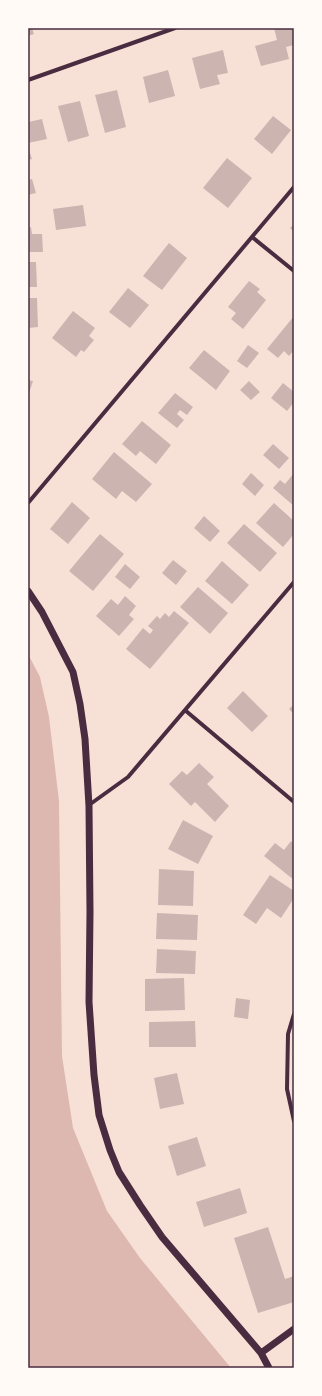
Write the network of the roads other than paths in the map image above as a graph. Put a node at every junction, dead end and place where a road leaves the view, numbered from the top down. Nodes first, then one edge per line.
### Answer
1 (175, 28) edge
2 (28, 80) edge
3 (294, 187) edge
4 (252, 237) junction
5 (294, 271) edge
6 (28, 503) edge
7 (294, 582) edge
8 (28, 591) edge
9 (186, 710) junction
10 (294, 802) edge
11 (89, 806) junction
12 (294, 1014) edge
13 (294, 1121) edge
14 (294, 1329) edge
15 (261, 1353) junction
16 (269, 1368) edge

1 - 2 street
3 - 4 street
4 - 5 street
4 - 6 street
7 - 9 street
8 - 11 street
9 - 10 street
9 - 11 street
11 - 15 street
12 - 13 street
14 - 15 street
15 - 16 street

